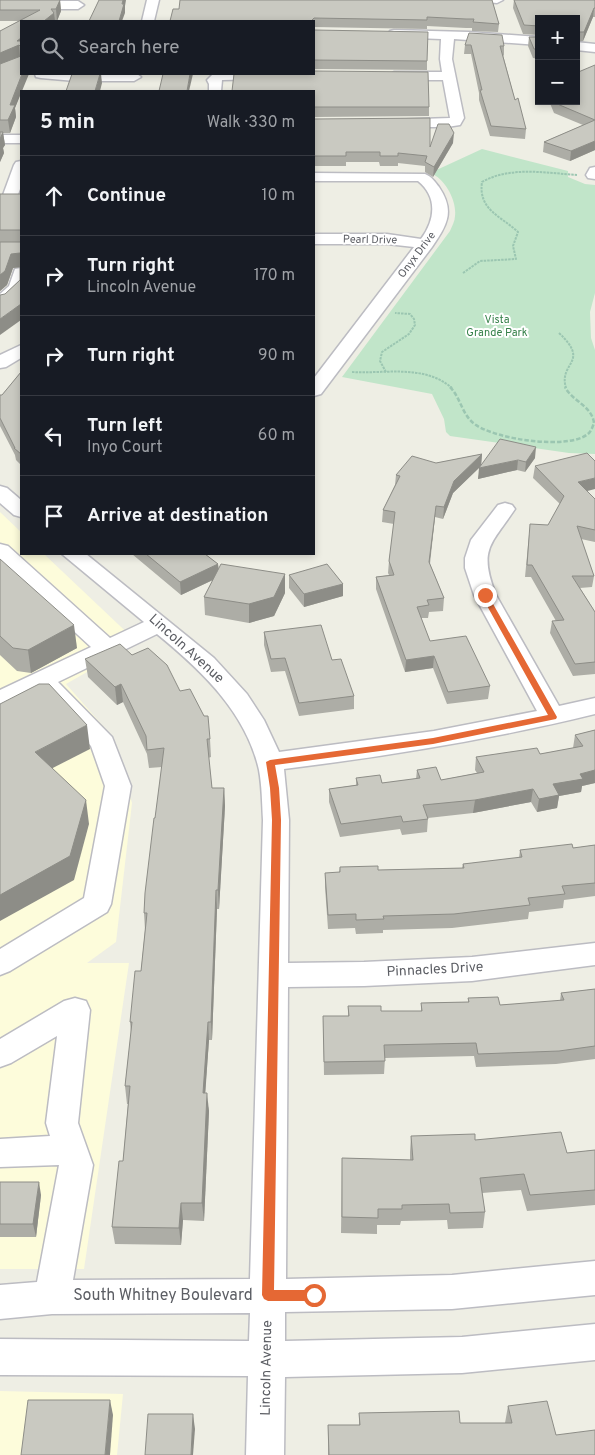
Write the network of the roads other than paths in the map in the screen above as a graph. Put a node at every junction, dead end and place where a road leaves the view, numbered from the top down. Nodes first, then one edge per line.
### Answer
1 (153, 0) edge
2 (489, 0) edge
3 (497, 0) edge
4 (0, 5) edge
5 (78, 6) edge
6 (148, 20) edge
7 (382, 34) edge
8 (448, 35) junction
9 (535, 42) edge
10 (580, 46) edge
11 (594, 47) edge
12 (47, 75) edge
13 (135, 75) edge
14 (280, 75) edge
15 (378, 76) edge
16 (449, 76) junction
17 (48, 90) edge
18 (131, 90) edge
19 (215, 90) edge
20 (380, 123) edge
21 (0, 139) edge
22 (20, 139) edge
23 (20, 168) edge
24 (315, 176) edge
25 (11, 195) edge
26 (315, 239) edge
27 (426, 244) junction
28 (17, 274) edge
29 (0, 288) edge
30 (0, 302) edge
31 (20, 351) edge
32 (0, 363) edge
33 (315, 389) edge
34 (0, 492) edge
35 (504, 509) dead end
36 (20, 510) edge
37 (0, 551) edge
38 (74, 555) edge
39 (159, 624) junction
40 (107, 649) junction
41 (43, 680) junction
42 (1, 698) edge
43 (595, 706) edge
44 (553, 717) junction
45 (270, 762) junction
46 (595, 954) edge
47 (0, 963) edge
48 (274, 975) junction
49 (0, 1054) edge
50 (71, 1150) junction
51 (0, 1154) edge
52 (595, 1278) edge
53 (268, 1295) junction
54 (52, 1297) junction
55 (0, 1302) edge
56 (595, 1342) edge
57 (0, 1357) edge
58 (267, 1359) junction
59 (265, 1455) edge

1 - 6 street
2 - 3 street
4 - 5 street
7 - 8 street
8 - 9 street
8 - 16 street
10 - 11 street
12 - 17 street
13 - 18 street
14 - 19 street
15 - 16 street
16 - 20 street
21 - 22 street
23 - 25 street
24 - 27 street, Onyx Drive
26 - 27 street, Pearl Drive
27 - 33 street, Onyx Drive
28 - 29 street
28 - 30 street
31 - 32 street
34 - 36 street
35 - 44 street
37 - 40 street
38 - 39 street, Lincoln Avenue
39 - 40 street
39 - 45 street, Lincoln Avenue
40 - 41 street
41 - 42 street
41 - 47 street
43 - 44 street
44 - 45 street
45 - 48 street, Lincoln Avenue
46 - 48 street, Pinnacles Drive
48 - 53 street, Lincoln Avenue
49 - 50 street
50 - 51 street
50 - 54 street
52 - 53 street, South Whitney Boulevard
53 - 54 street, South Whitney Boulevard
53 - 58 street, Lincoln Avenue
54 - 55 street, South Whitney Boulevard
56 - 58 street
57 - 58 street
58 - 59 street, Lincoln Avenue

